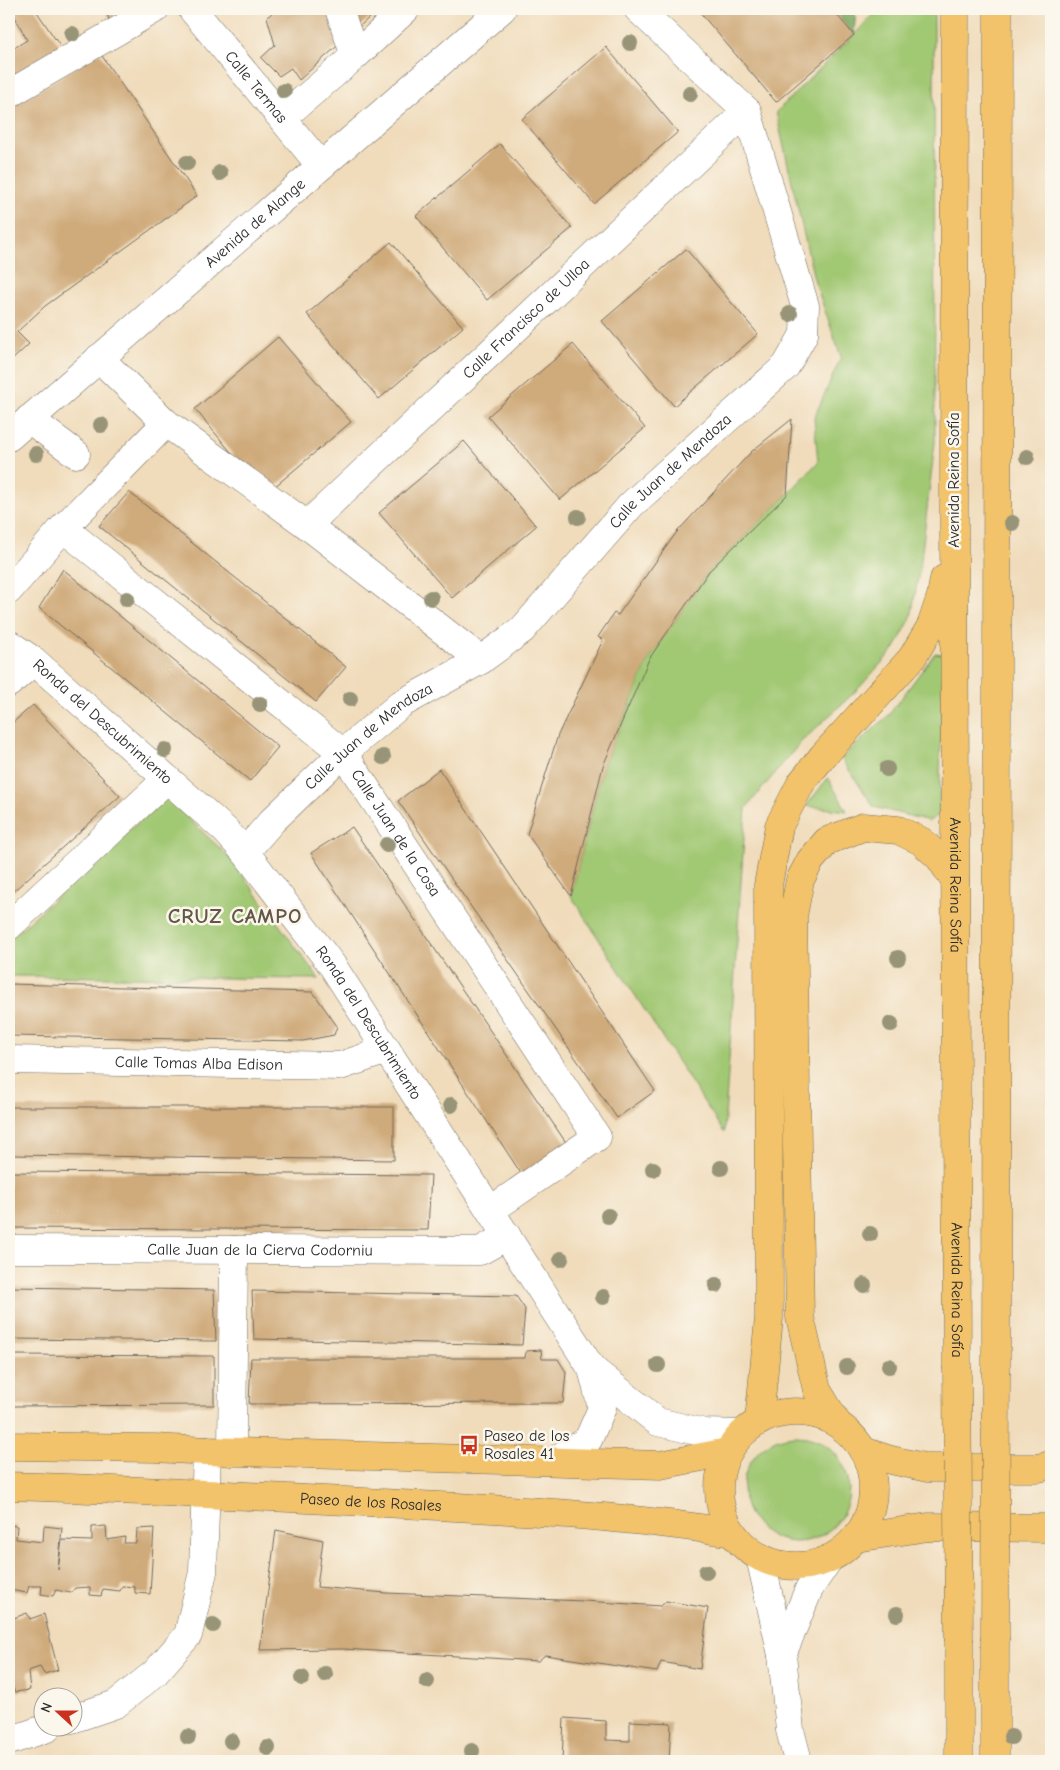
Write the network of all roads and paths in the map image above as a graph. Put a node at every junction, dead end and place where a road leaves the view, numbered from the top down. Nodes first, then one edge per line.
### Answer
1 (155, 9) edge
2 (339, 9) edge
3 (406, 9) edge
4 (502, 9) edge
5 (638, 9) edge
6 (955, 9) edge
7 (998, 9) edge
8 (205, 12) edge
9 (355, 56) junction
10 (9, 94) edge
11 (747, 111) junction
12 (282, 118) junction
13 (321, 166) junction
14 (99, 358) junction
15 (166, 424) junction
16 (19, 428) edge
17 (76, 454) dead end
18 (954, 521) junction
19 (307, 525) junction
20 (63, 528) junction
21 (9, 590) edge
22 (9, 644) edge
23 (481, 660) junction
24 (34, 661) junction
25 (9, 684) edge
26 (343, 752) junction
27 (167, 778) junction
28 (245, 852) junction
29 (955, 881) junction
30 (9, 926) edge
31 (388, 1050) junction
32 (9, 1060) edge
33 (491, 1210) junction
34 (507, 1236) junction
35 (9, 1249) edge
36 (234, 1250) junction
37 (592, 1369) junction
38 (836, 1423) junction
39 (743, 1436) junction
40 (9, 1446) edge
41 (863, 1451) junction
42 (219, 1452) junction
43 (554, 1461) junction
44 (1051, 1466) edge
45 (9, 1486) edge
46 (206, 1494) junction
47 (1051, 1528) edge
48 (733, 1533) junction
49 (856, 1538) junction
50 (760, 1557) junction
51 (829, 1559) junction
52 (782, 1655) junction
53 (82, 1716) edge
54 (32, 1733) edge
55 (9, 1741) edge
56 (798, 1761) edge
57 (959, 1761) edge
58 (995, 1761) edge

1 - 10 street
2 - 9 street
3 - 9 street
4 - 13 street, Avenida de Alange
5 - 11 street
6 - 18 main road, Avenida Reina Sofía
7 - 58 main road, bridge
8 - 12 street, Calle Termas
9 - 12 street
11 - 19 street, Calle Francisco de Ulloa
11 - 23 street, Calle Juan de Mendoza
12 - 13 street, Calle Termas
13 - 14 street, Avenida de Alange
14 - 15 street
14 - 16 street, Avenida de Alange
15 - 19 street
15 - 20 street
16 - 17 street
18 - 29 main road, Avenida Reina Sofía
18 - 39 main road
19 - 23 street
20 - 21 street
20 - 26 street, Calle Juan de la Cosa
22 - 24 street, Ronda del Descubrimiento
23 - 26 street, Calle Juan de Mendoza
24 - 25 street
24 - 27 street, Ronda del Descubrimiento
26 - 28 street, Calle Juan de Mendoza
26 - 33 street, Calle Juan de la Cosa
27 - 28 street, Ronda del Descubrimiento
27 - 30 street
28 - 31 street, Ronda del Descubrimiento
29 - 38 main road
29 - 57 main road, Avenida Reina Sofía, bridge
31 - 32 street, Calle Tomas Alba Edison
31 - 33 street, Ronda del Descubrimiento
33 - 34 street, Ronda del Descubrimiento
34 - 36 street, Calle Juan de la Cierva Codorniu
34 - 37 street, Ronda del Descubrimiento
35 - 36 street, Calle Juan de la Cierva Codorniu
36 - 42 street
37 - 39 street
37 - 43 street, Ronda del Descubrimiento
38 - 39 main road
38 - 41 main road
39 - 43 main road
39 - 48 main road
40 - 42 main road
41 - 44 main road
41 - 49 main road
42 - 43 main road
42 - 46 street
45 - 46 main road, Paseo de los Rosales
46 - 48 main road, Paseo de los Rosales
46 - 53 street
47 - 49 main road
48 - 50 main road
49 - 51 main road
50 - 51 main road
50 - 52 street
51 - 52 street
52 - 56 street
54 - 55 street

